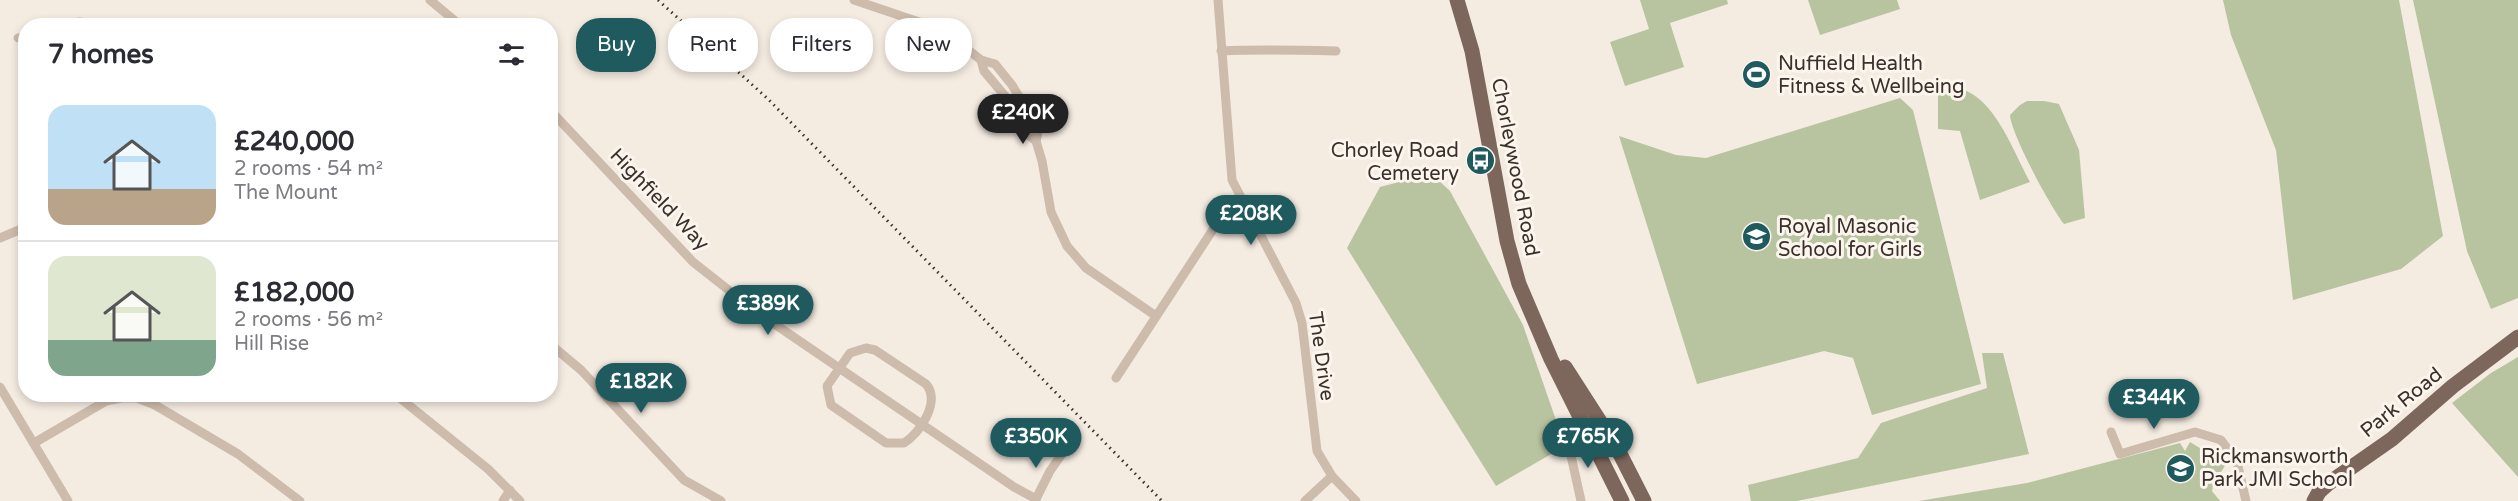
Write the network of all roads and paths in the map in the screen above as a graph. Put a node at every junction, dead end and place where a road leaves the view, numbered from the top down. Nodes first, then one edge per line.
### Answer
1 (430, 0) edge
2 (854, 0) edge
3 (1218, 0) edge
4 (1457, 0) edge
5 (449, 18) edge
6 (1221, 51) junction
7 (1336, 51) dead end
8 (558, 119) edge
9 (1242, 201) junction
10 (18, 230) edge
11 (0, 238) edge
12 (1156, 316) junction
13 (2518, 337) edge
14 (1544, 338) junction
15 (558, 351) edge
16 (839, 368) junction
17 (1116, 378) dead end
18 (0, 387) edge
19 (104, 402) edge
20 (147, 402) edge
21 (406, 402) edge
22 (921, 424) junction
23 (2110, 432) dead end
24 (1568, 442) dead end
25 (34, 443) junction
26 (1064, 451) dead end
27 (1332, 476) junction
28 (510, 490) junction
29 (1035, 500) edge
30 (68, 501) edge
31 (300, 501) edge
32 (503, 501) edge
33 (520, 501) edge
34 (721, 501) edge
35 (1305, 501) edge
36 (1356, 501) edge
37 (1581, 501) edge
38 (1622, 501) edge
39 (1644, 501) edge
40 (2246, 501) edge
41 (2314, 501) edge

1 - 5 street
2 - 12 street
3 - 6 street, The Drive
4 - 14 main road, Chorleywood Road
6 - 7 street
6 - 9 street, The Drive
8 - 16 street, Highfield Way
9 - 12 street
9 - 27 street, The Drive
10 - 11 street
12 - 17 street
13 - 41 main road, Park Road
14 - 38 main road
14 - 39 main road
15 - 34 street
16 - 22 street, Highfield Way
16 - 22 street
16 - 22 street
18 - 25 street
19 - 25 street
20 - 31 street
21 - 28 street
22 - 29 street, Highfield Way
23 - 40 street
24 - 37 street
25 - 30 street
26 - 29 street
27 - 35 street
27 - 36 street, The Drive
28 - 32 street
28 - 33 street

